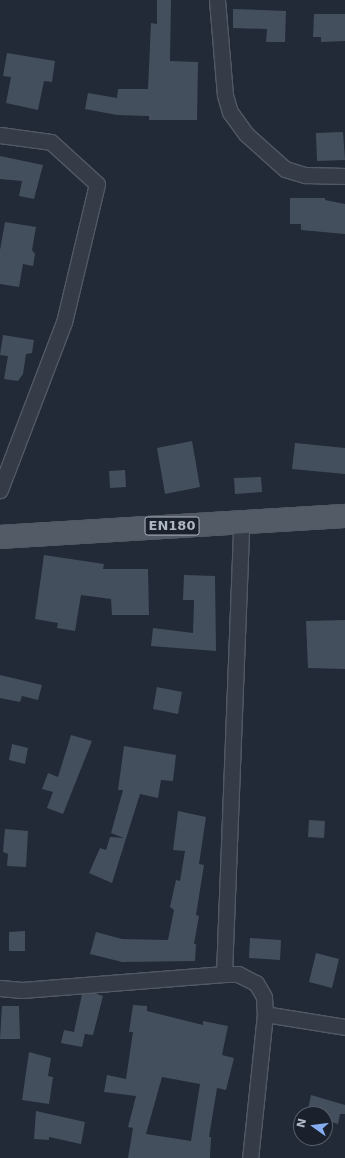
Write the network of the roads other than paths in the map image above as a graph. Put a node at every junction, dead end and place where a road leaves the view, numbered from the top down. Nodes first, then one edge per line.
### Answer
1 (216, 0) edge
2 (0, 135) edge
3 (345, 176) edge
4 (0, 490) edge
5 (345, 516) edge
6 (241, 522) junction
7 (0, 537) edge
8 (224, 974) junction
9 (0, 988) edge
10 (265, 1014) junction
11 (345, 1027) edge
12 (250, 1158) edge

1 - 3 street
2 - 4 street
5 - 6 main road, EN180
6 - 7 main road, EN180
6 - 8 street
8 - 9 street
8 - 10 street
10 - 11 street
10 - 12 street

